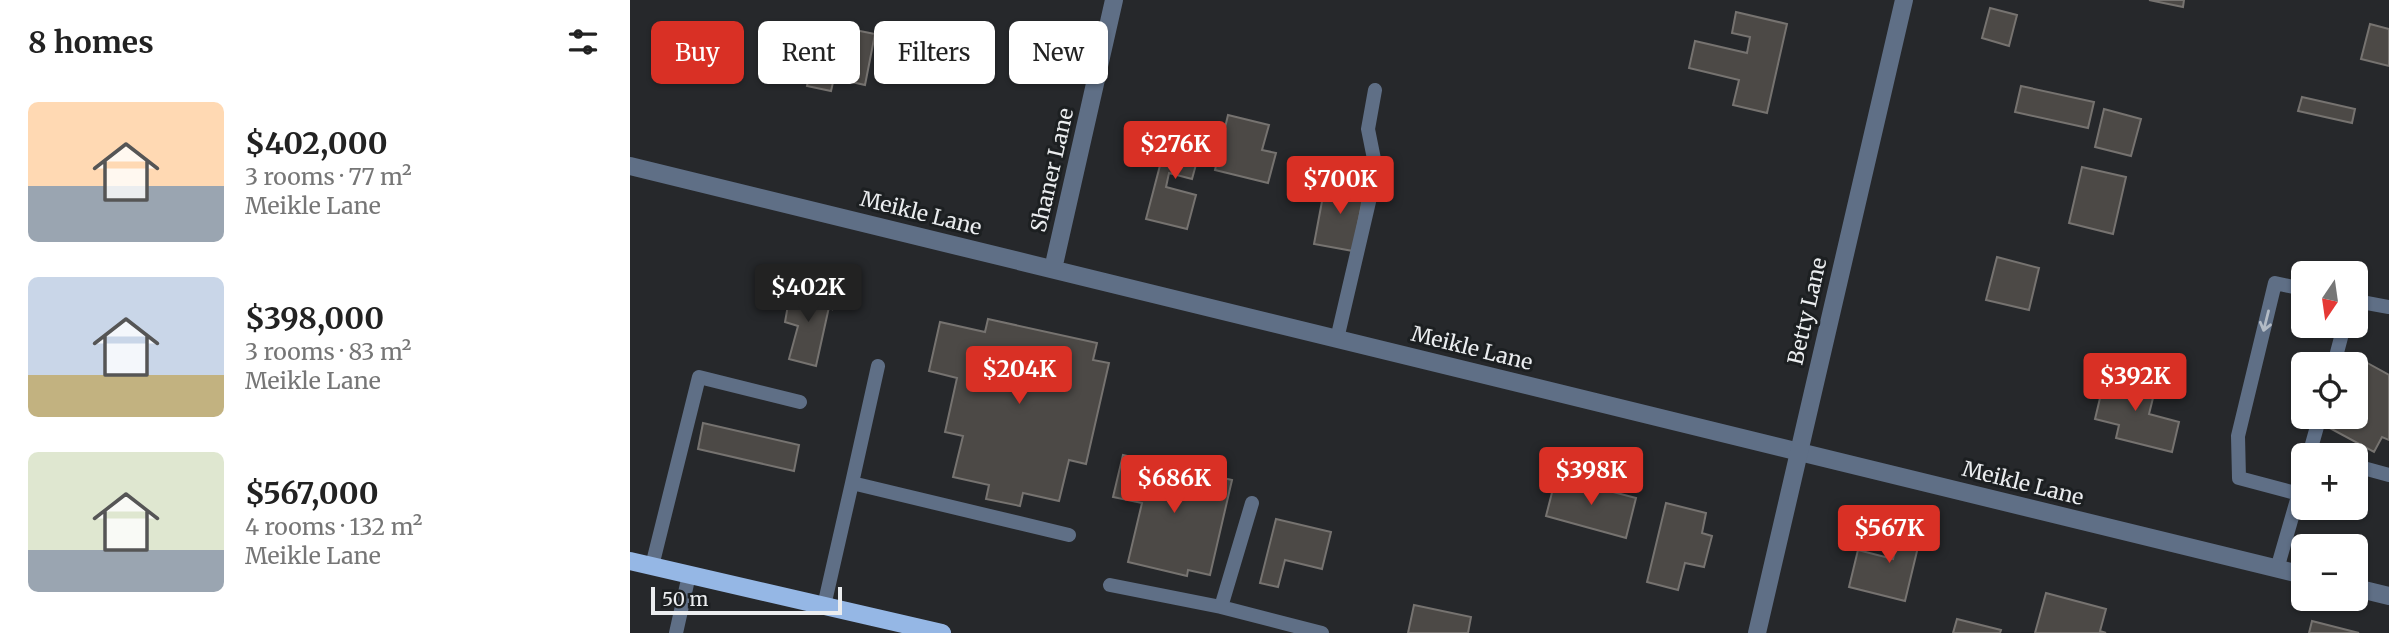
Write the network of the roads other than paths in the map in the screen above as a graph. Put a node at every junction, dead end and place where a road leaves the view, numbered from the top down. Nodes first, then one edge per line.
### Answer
1 (1114, 0) edge
2 (1904, 0) edge
3 (1374, 90) dead end
4 (630, 166) edge
5 (1053, 269) junction
6 (2291, 286) edge
7 (2368, 303) edge
8 (2389, 307) edge
9 (1336, 339) junction
10 (878, 366) dead end
11 (800, 402) dead end
12 (1797, 452) junction
13 (2368, 469) edge
14 (2389, 475) edge
15 (852, 483) junction
16 (2291, 492) edge
17 (1252, 503) dead end
18 (2291, 520) edge
19 (1069, 535) dead end
20 (630, 561) edge
21 (652, 566) junction
22 (2277, 569) junction
23 (2291, 572) edge
24 (689, 575) junction
25 (1110, 585) dead end
26 (2368, 591) edge
27 (2389, 596) edge
28 (824, 606) junction
29 (1221, 607) junction
30 (676, 633) edge
31 (942, 633) edge
32 (1322, 633) edge
33 (1756, 633) edge

1 - 5 street, Shaner Lane
2 - 12 street, Betty Lane
3 - 9 lane
4 - 5 street, Meikle Lane
5 - 9 street, Meikle Lane
6 -> 16 lane
7 - 8 lane
9 - 12 street, Meikle Lane
10 - 15 lane
11 - 21 lane
12 - 22 street, Meikle Lane
12 - 33 street, Betty Lane
13 - 14 lane
15 - 19 lane
15 - 28 lane
17 - 29 lane
18 - 22 lane
20 - 21 main road
21 - 24 main road
22 - 23 street, Meikle Lane
24 - 28 main road
24 - 30 lane
25 - 29 lane
26 - 27 street
28 - 31 main road
29 - 32 lane

